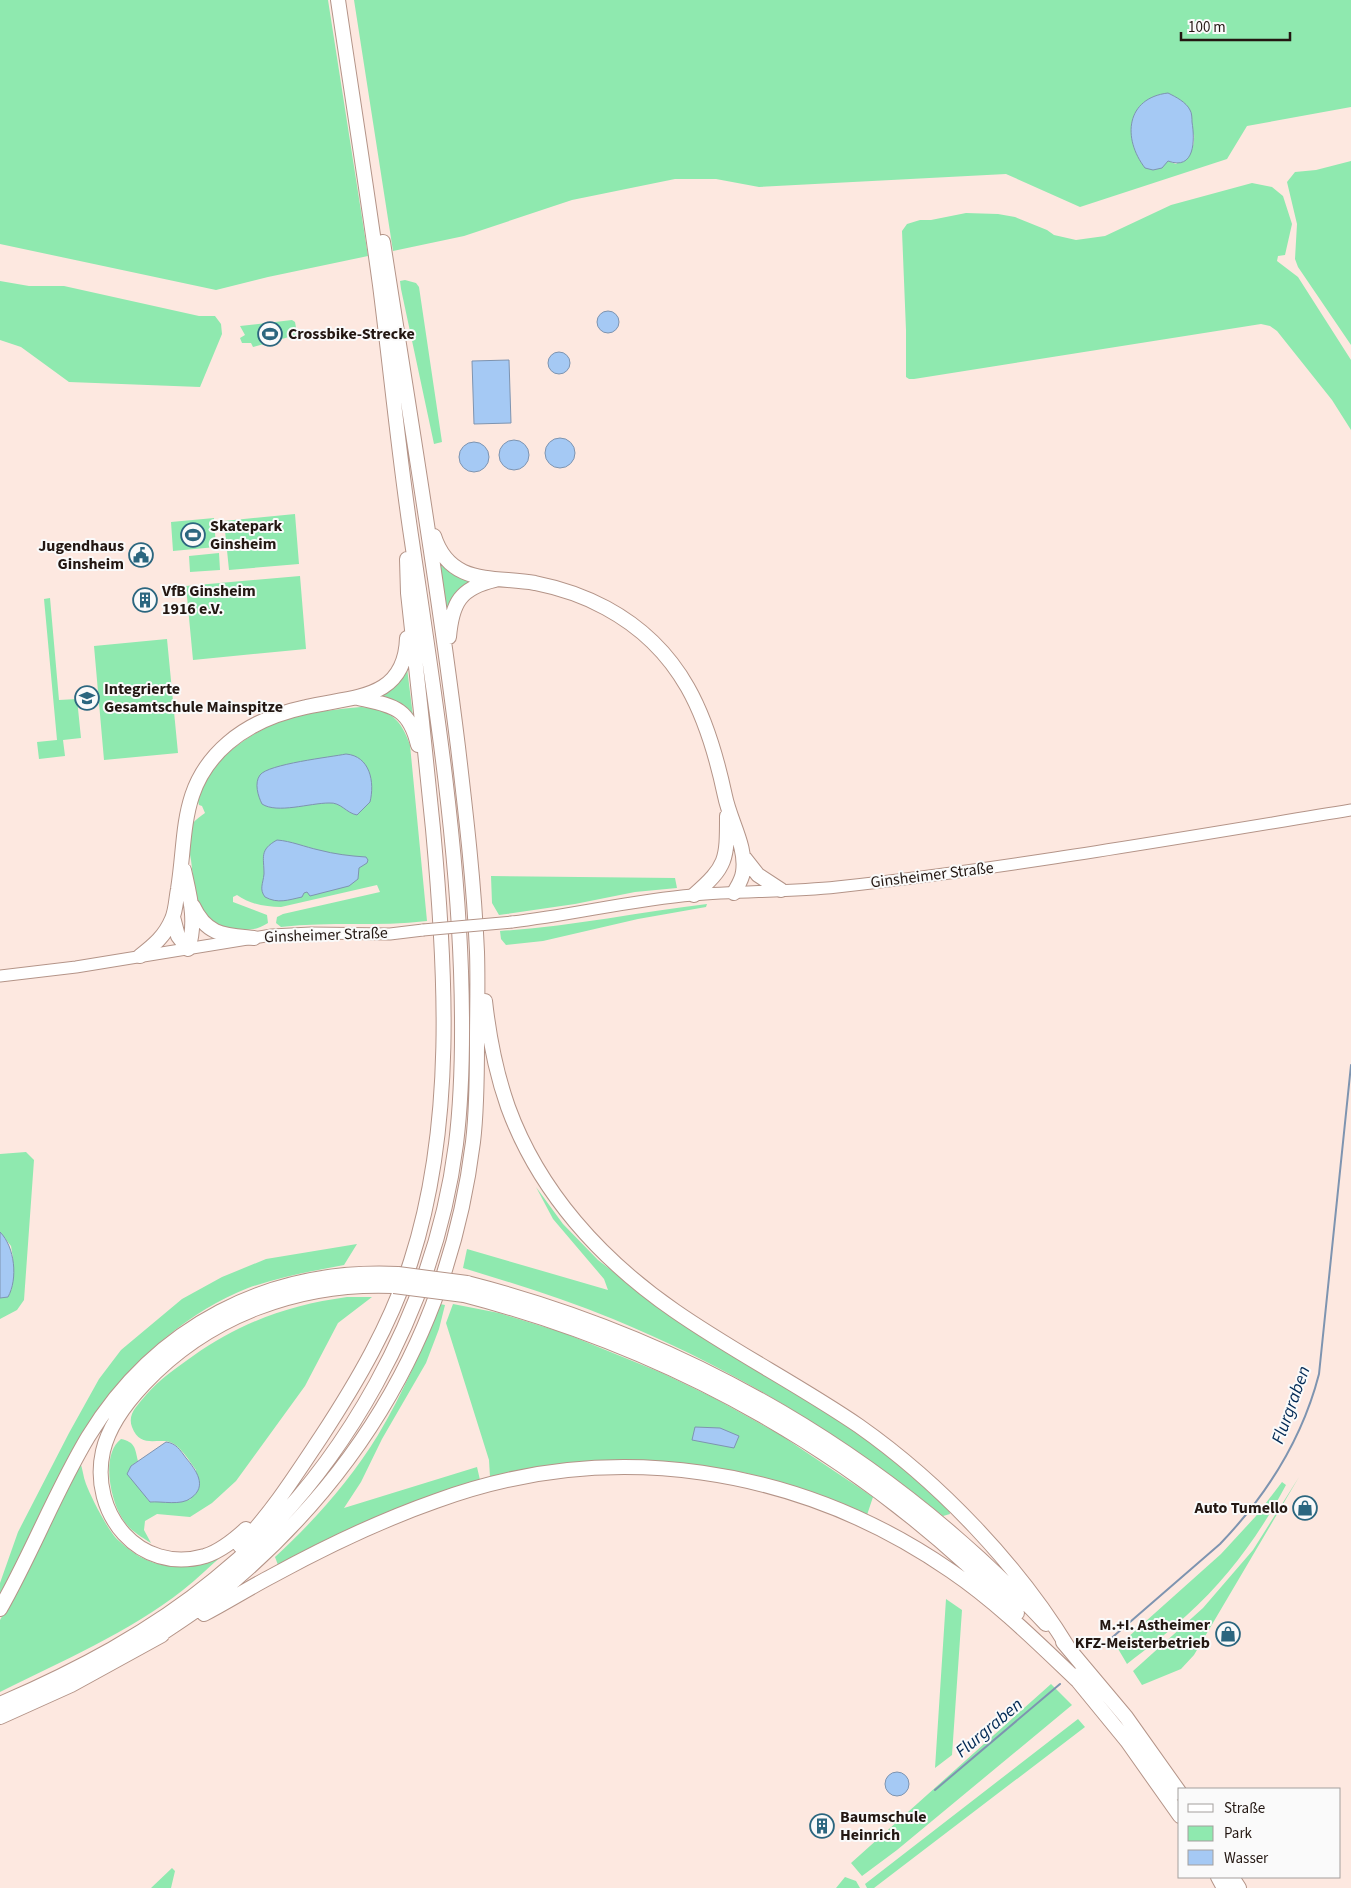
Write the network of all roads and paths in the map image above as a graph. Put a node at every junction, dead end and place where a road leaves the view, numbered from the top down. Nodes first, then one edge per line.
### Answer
1 (338, 0) edge
2 (346, 0) edge
3 (385, 288) junction
4 (423, 495) junction
5 (409, 521) junction
6 (496, 580) junction
7 (408, 593) junction
8 (447, 660) junction
9 (357, 698) junction
10 (429, 786) junction
11 (726, 806) junction
12 (1351, 810) edge
13 (743, 856) junction
14 (725, 859) junction
15 (182, 863) junction
16 (781, 890) junction
17 (734, 893) junction
18 (694, 895) junction
19 (191, 901) junction
20 (173, 917) junction
21 (254, 938) junction
22 (188, 949) junction
23 (477, 952) junction
24 (140, 956) junction
25 (0, 976) edge
26 (396, 1280) junction
27 (465, 1289) junction
28 (321, 1437) junction
29 (0, 1609) edge
30 (154, 1623) junction
31 (155, 1638) junction
32 (1069, 1649) junction
33 (1079, 1682) junction
34 (0, 1704) edge
35 (0, 1717) edge
36 (1178, 1790) edge
37 (1178, 1813) edge

1 - 3 highway
2 - 3 highway
3 - 4 highway
3 - 5 highway
4 - 6 highway
4 - 8 highway
5 - 7 highway
5 - 30 highway
6 - 8 highway
6 - 11 highway
7 - 9 highway
7 - 10 highway
8 - 23 highway
9 - 10 highway
9 - 15 highway
10 - 28 highway
11 - 13 highway
11 - 14 highway
12 - 16 main road, Ginsheimer Straße
13 - 16 highway
13 - 17 highway
14 - 17 highway
14 - 18 highway
15 - 19 highway
15 - 20 highway
16 - 17 main road, Ginsheimer Straße
17 - 18 main road, Ginsheimer Straße
18 - 21 main road, Ginsheimer Straße, bridge
19 - 21 highway
19 - 22 highway
20 - 22 highway
20 - 24 highway
21 - 22 main road, Ginsheimer Straße
22 - 24 main road, Ginsheimer Straße
23 - 31 highway
23 - 32 highway
24 - 25 main road, Ginsheimer Straße
26 - 27 highway, bridge
26 - 28 highway
26 - 29 highway
27 - 32 highway
27 - 33 highway
28 - 30 highway
30 - 34 highway
31 - 33 highway
31 - 35 highway
32 - 36 highway
33 - 37 highway

